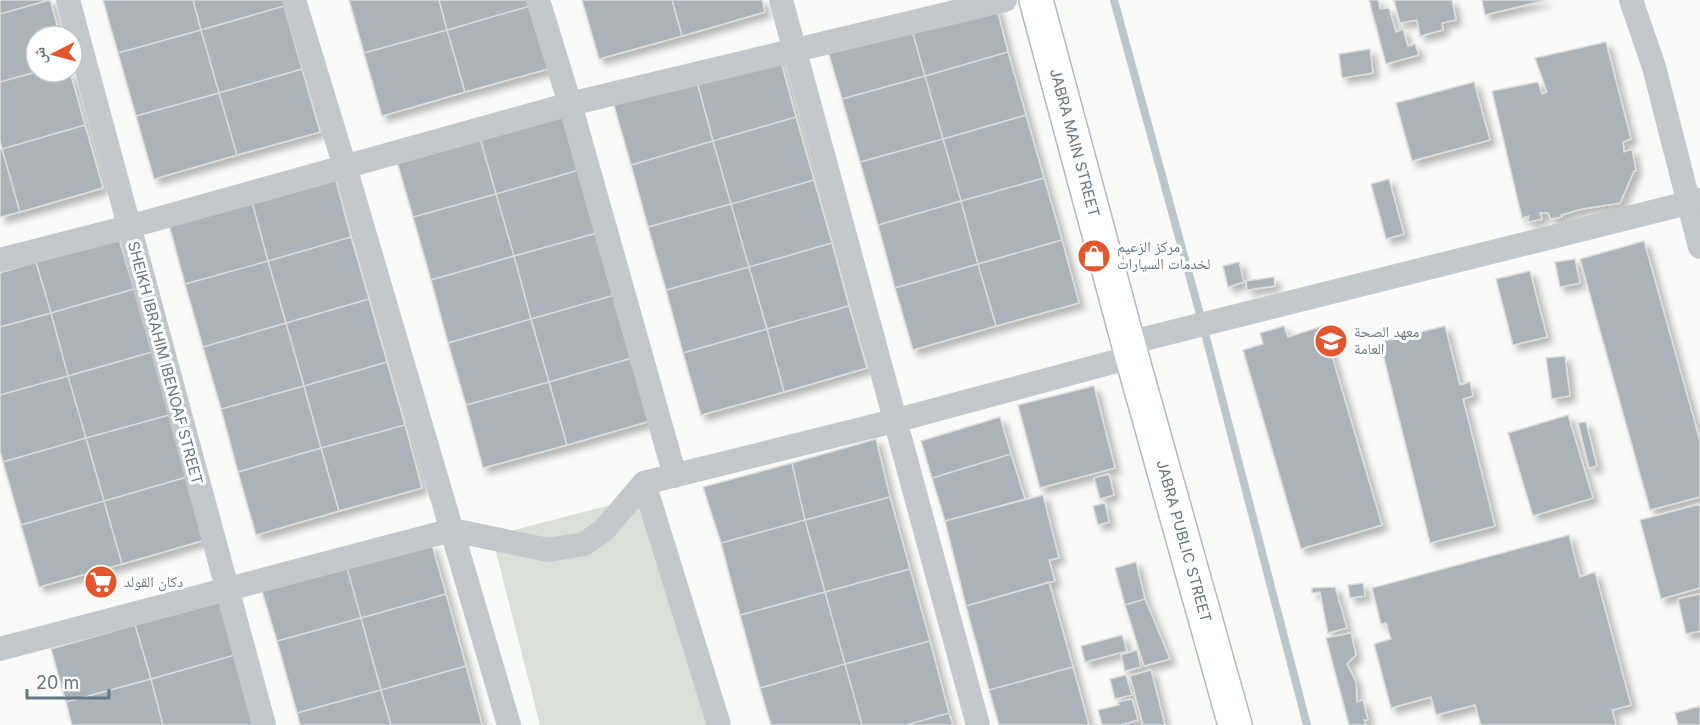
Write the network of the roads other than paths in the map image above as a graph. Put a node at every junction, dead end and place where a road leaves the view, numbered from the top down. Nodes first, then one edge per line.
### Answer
1 (68, 0) edge
2 (294, 0) edge
3 (538, 0) edge
4 (781, 0) edge
5 (1005, 0) edge
6 (1036, 0) edge
7 (1631, 0) edge
8 (795, 50) junction
9 (570, 104) junction
10 (345, 167) junction
11 (1694, 202) edge
12 (128, 227) junction
13 (1700, 247) edge
14 (0, 260) edge
15 (1130, 350) junction
16 (894, 421) junction
17 (675, 476) junction
18 (644, 483) junction
19 (452, 530) junction
20 (227, 588) junction
21 (0, 649) edge
22 (264, 725) edge
23 (509, 725) edge
24 (719, 725) edge
25 (978, 725) edge
26 (1235, 725) edge

1 - 12 street, SHEIKH IBRAHIM IBENOAF STREET
2 - 10 street
3 - 9 street
4 - 8 street
5 - 8 street
6 - 15 main road, JABRA MAIN STREET
7 - 11 street
8 - 9 street
8 - 16 street
9 - 10 street
9 - 17 street
10 - 12 street
10 - 19 street
11 - 13 street
11 - 15 street
12 - 14 street
12 - 20 street, SHEIKH IBRAHIM IBENOAF STREET
15 - 16 street
15 - 26 main road, JABRA PUBLIC STREET
16 - 17 street
16 - 25 street
17 - 18 street
18 - 19 street
18 - 24 street
19 - 20 street
19 - 23 street
20 - 21 street
20 - 22 street, SHEIKH IBRAHIM IBENOAF STREET

